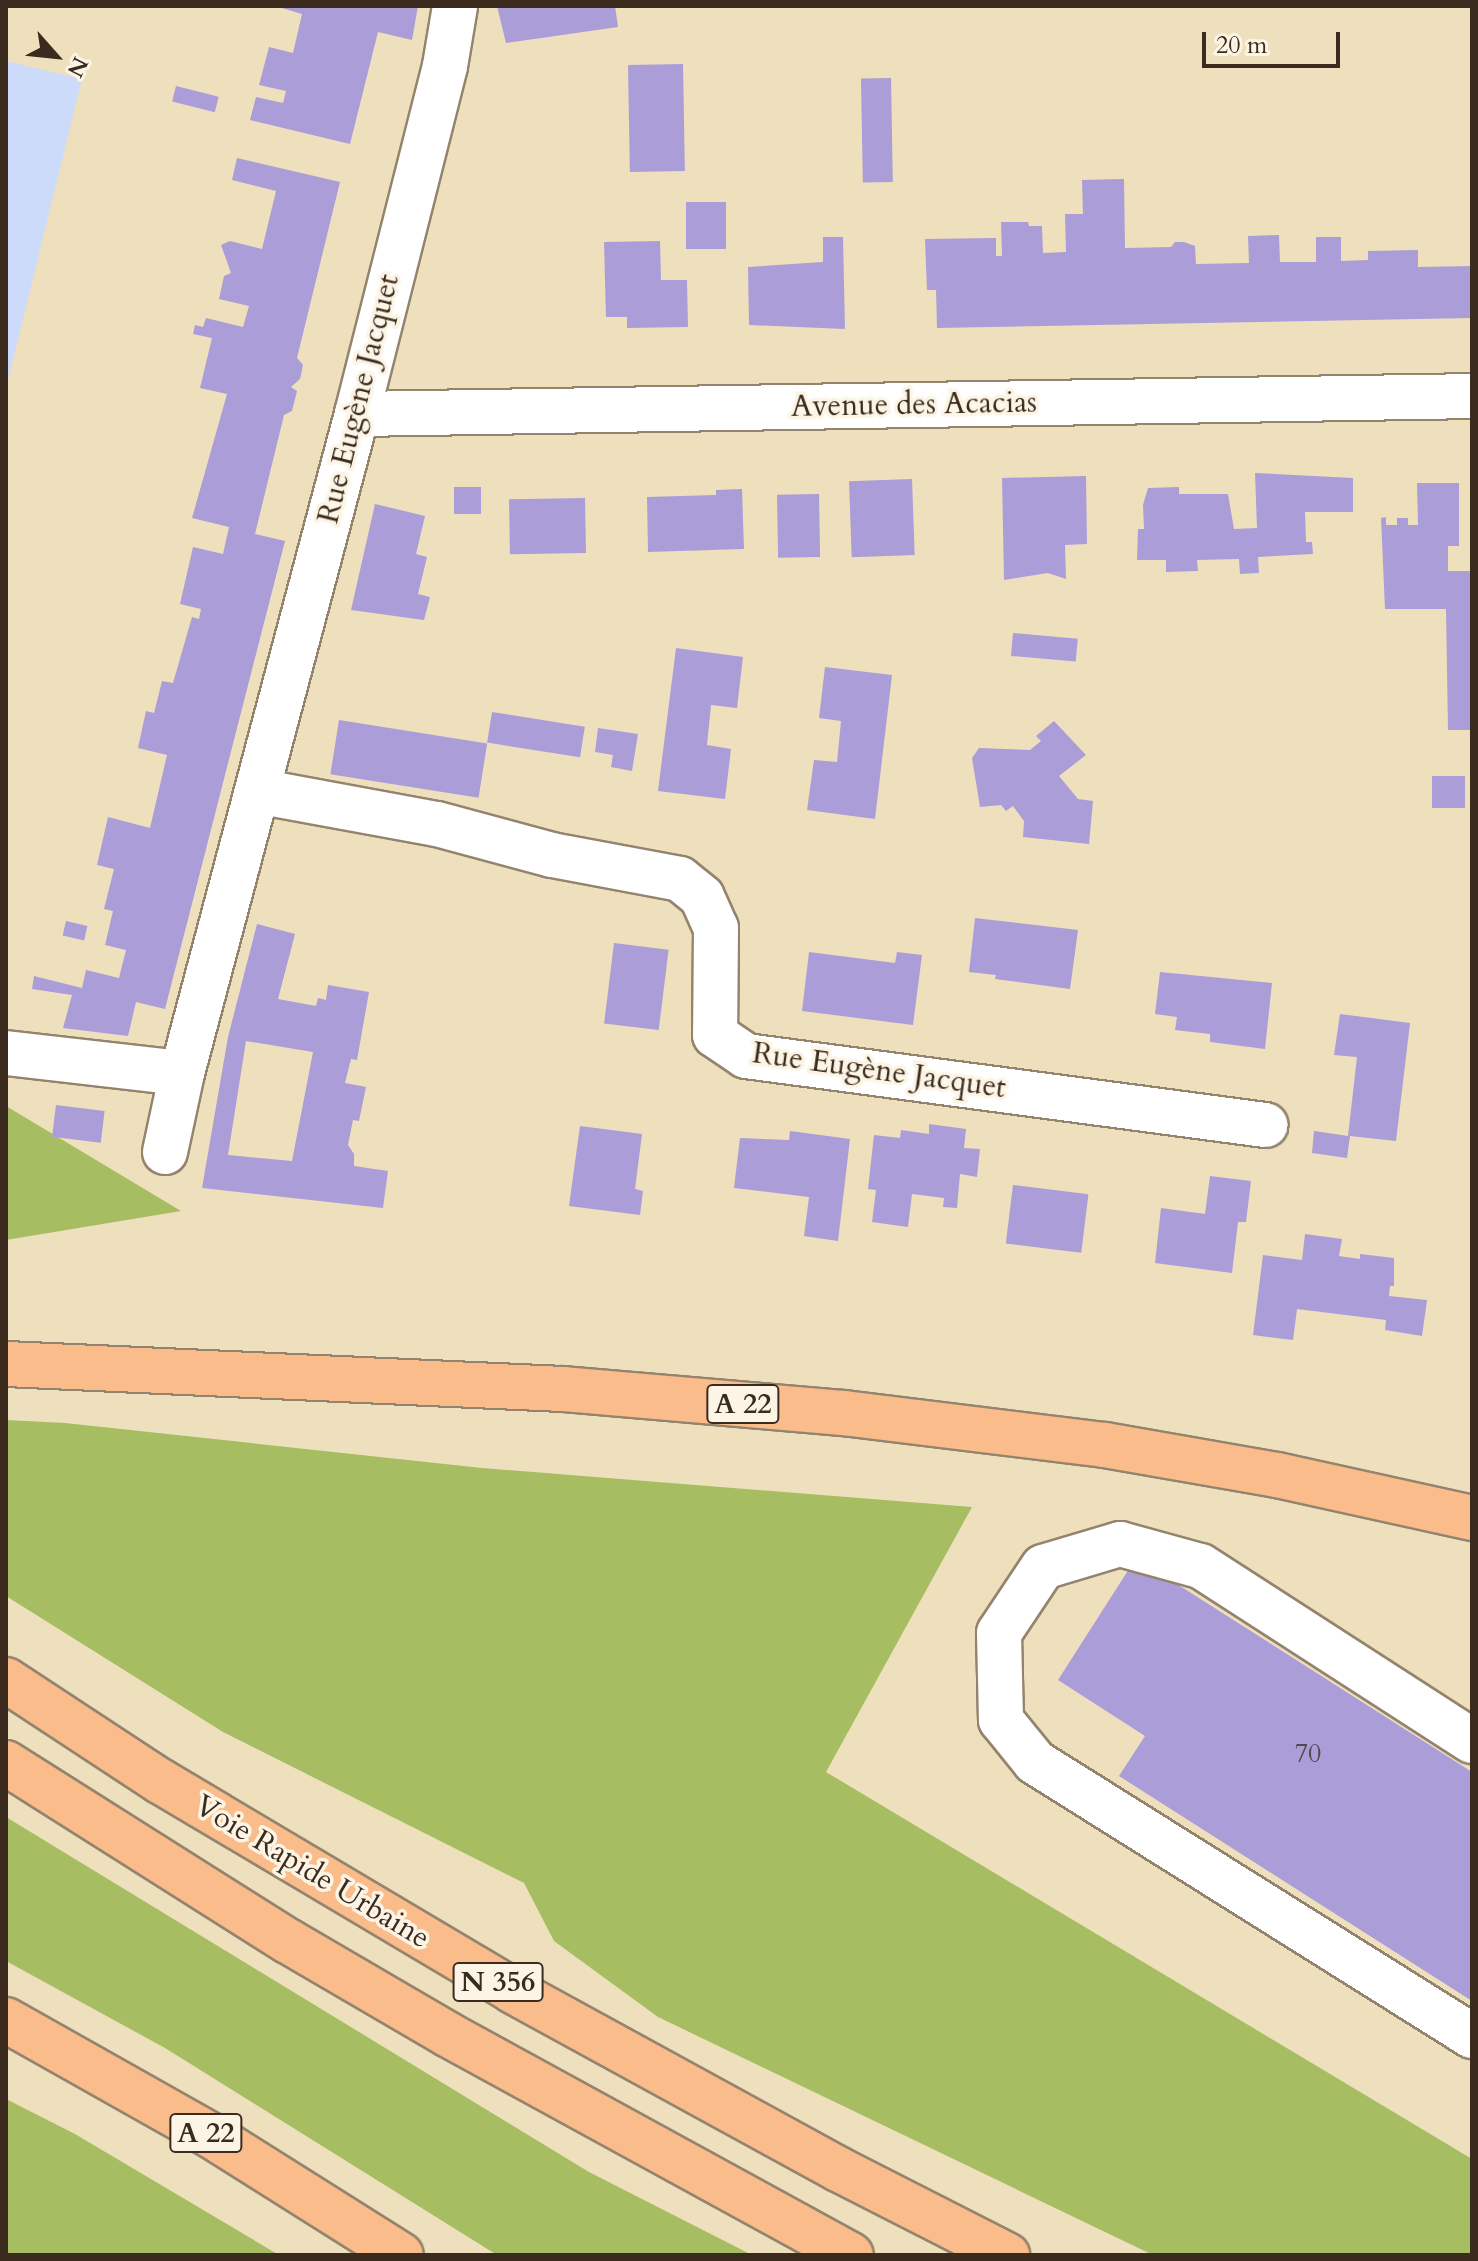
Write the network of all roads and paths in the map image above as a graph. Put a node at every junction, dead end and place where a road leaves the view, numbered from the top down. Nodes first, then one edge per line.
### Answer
1 (455, 6) edge
2 (1472, 396) edge
3 (357, 414) junction
4 (257, 791) junction
5 (6, 1053) edge
6 (182, 1073) junction
7 (1265, 1125) dead end
8 (165, 1152) dead end
9 (6, 1364) edge
10 (1472, 1518) edge
11 (6, 1680) edge
12 (1472, 1741) edge
13 (6, 1763) edge
14 (6, 2020) edge
15 (1472, 2036) edge
16 (401, 2255) edge
17 (851, 2255) edge
18 (1007, 2255) edge

1 - 3 street, Rue Eugène Jacquet
2 - 3 street, Avenue des Acacias
3 - 4 street, Rue Eugène Jacquet
4 - 6 street, Rue Eugène Jacquet
4 - 7 street, Rue Eugène Jacquet
5 - 6 street
6 - 8 street, Rue Eugène Jacquet
9 - 10 highway, A 22
11 - 18 highway, Voie Rapide Urbaine / N 356
12 - 15 street
13 - 17 highway, N 356
14 - 16 highway, A 22

